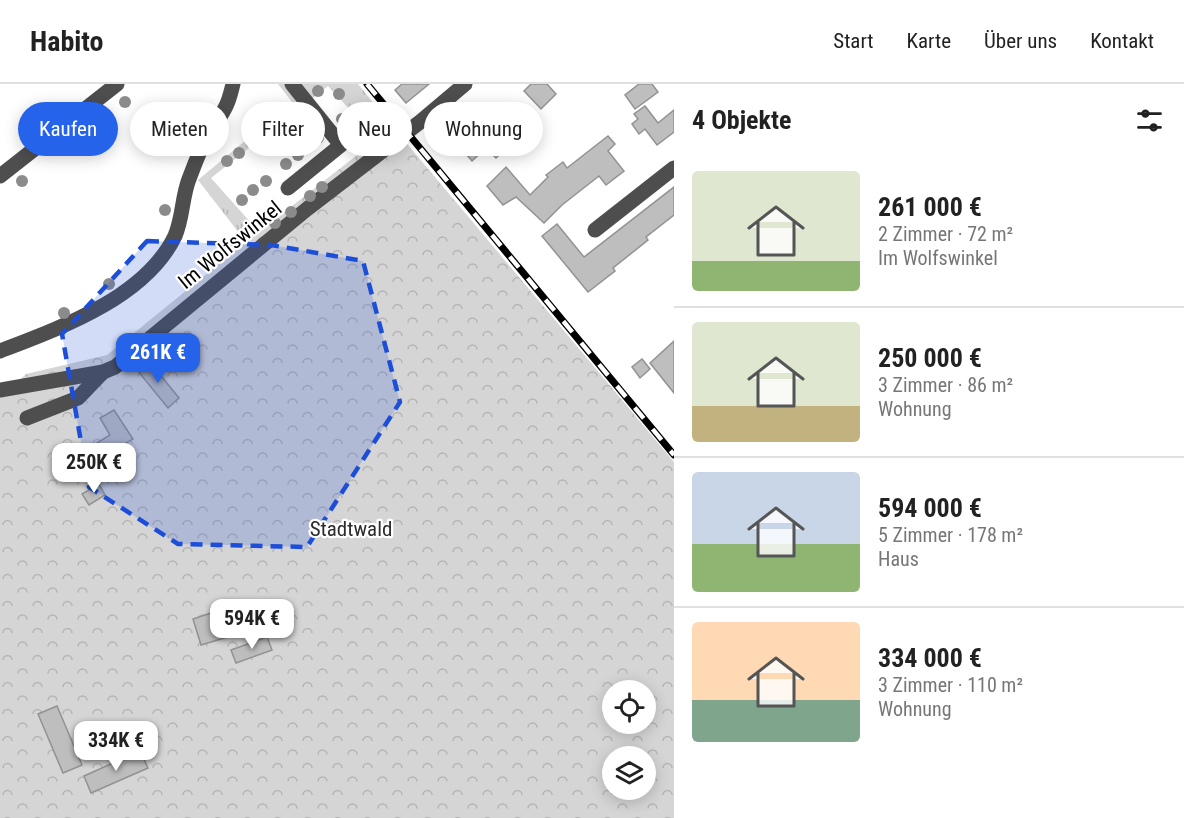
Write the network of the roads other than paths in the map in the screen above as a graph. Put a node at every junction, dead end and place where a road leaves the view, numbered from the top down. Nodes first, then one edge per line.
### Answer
1 (117, 84) edge
2 (233, 84) edge
3 (292, 84) edge
4 (465, 84) edge
5 (674, 168) edge
6 (0, 176) edge
7 (288, 188) dead end
8 (595, 230) dead end
9 (0, 351) edge
10 (103, 372) junction
11 (0, 390) edge
12 (27, 418) dead end

1 - 6 street
2 - 9 street
3 - 7 street
4 - 10 street, Im Wolfswinkel
5 - 8 street
10 - 11 street, Im Wolfswinkel
10 - 12 street

